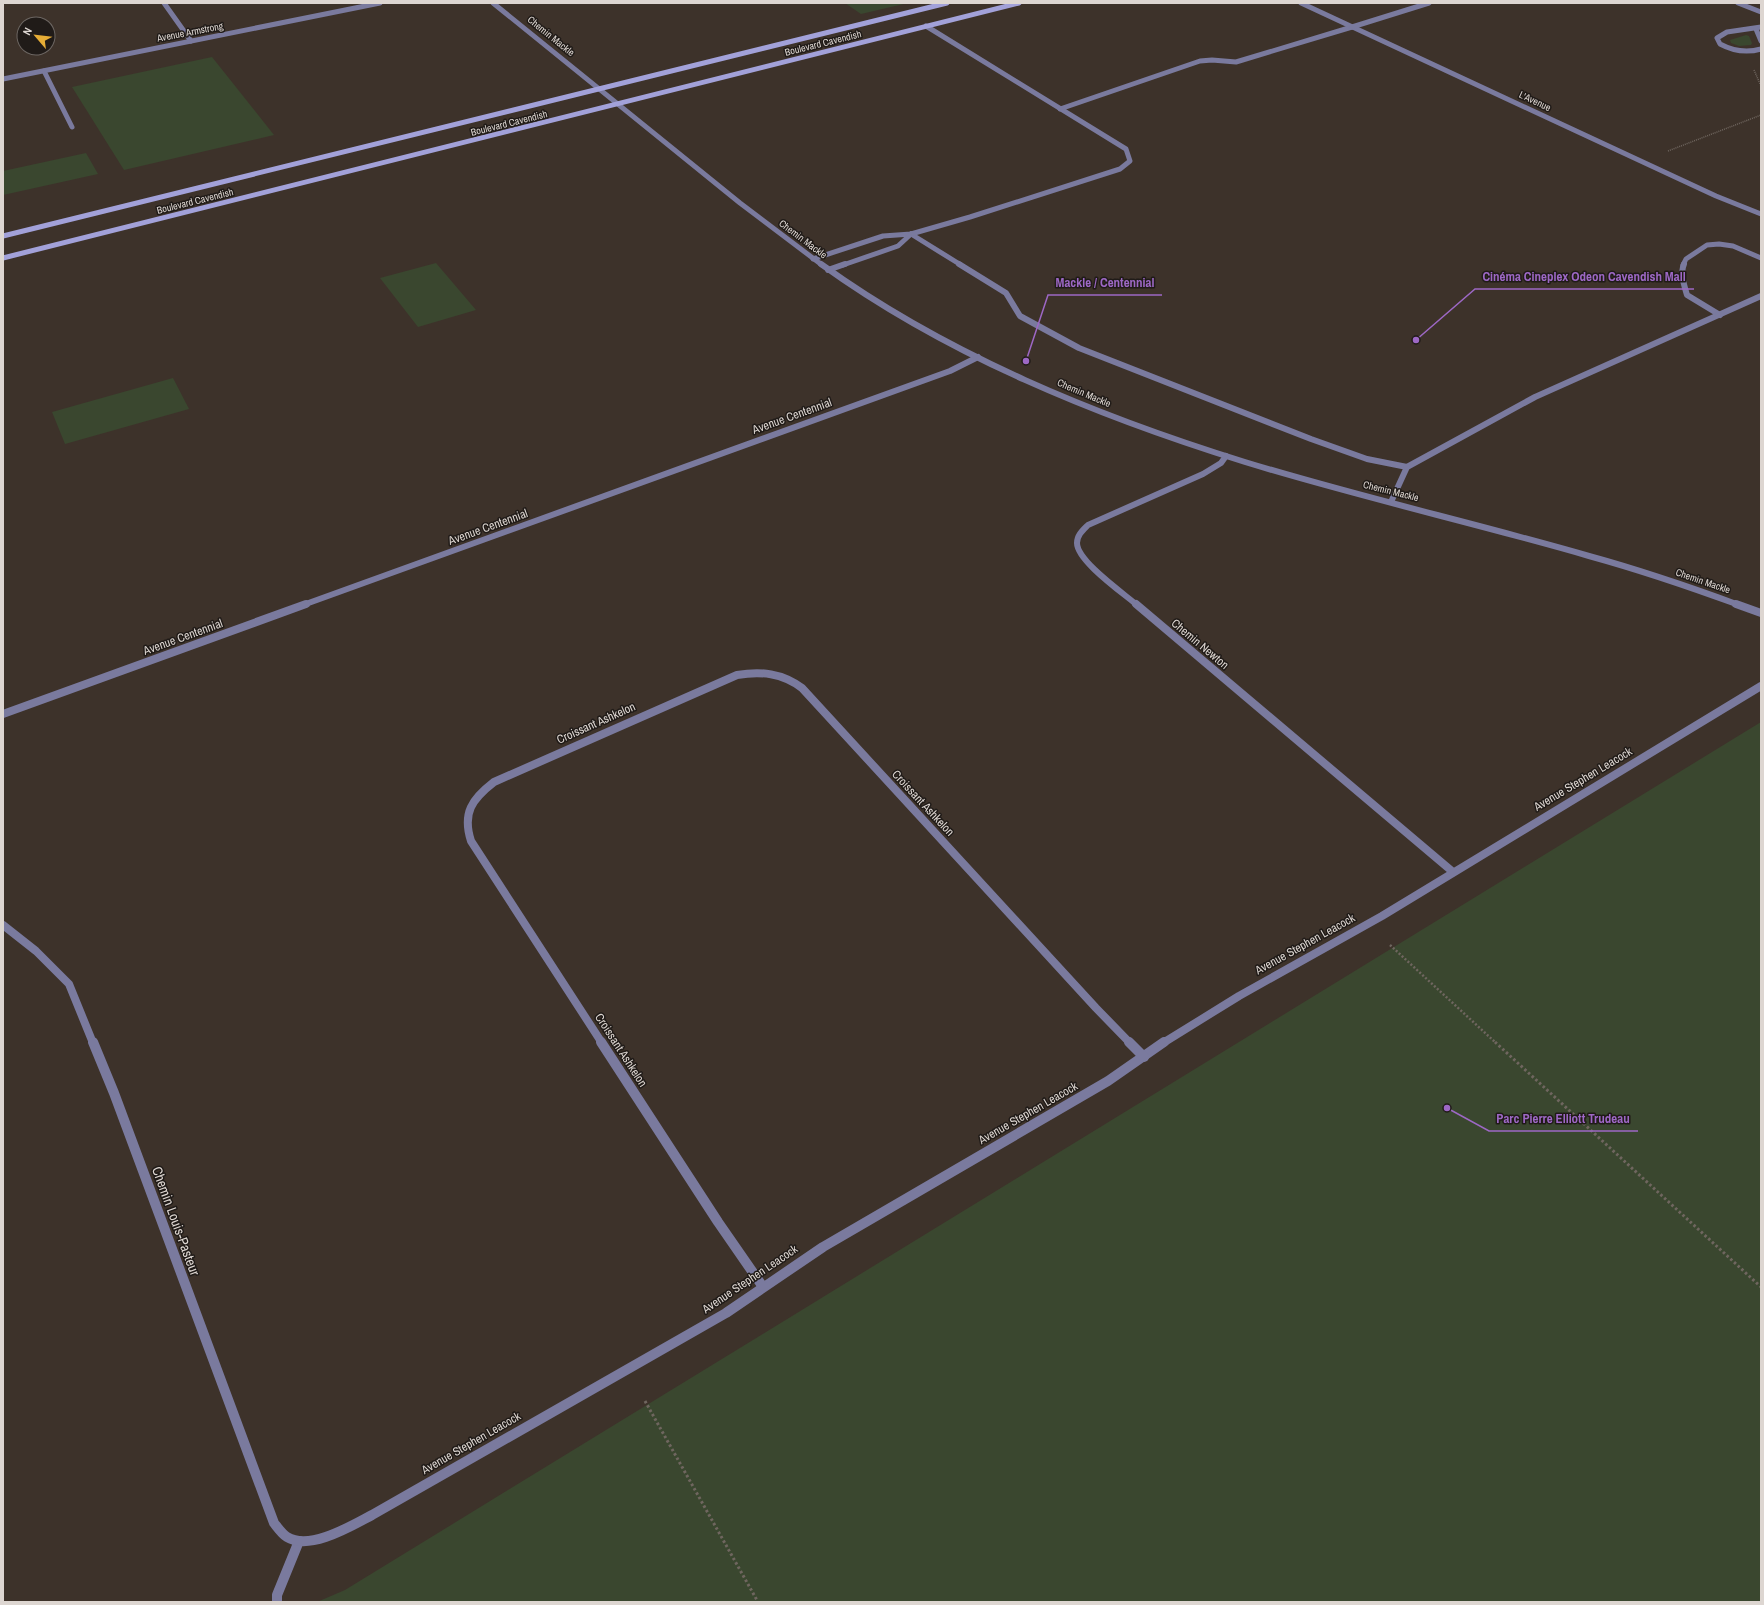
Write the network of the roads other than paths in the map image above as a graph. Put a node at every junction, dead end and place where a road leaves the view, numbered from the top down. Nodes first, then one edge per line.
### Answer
1 (164, 3) edge
2 (380, 3) edge
3 (494, 3) edge
4 (947, 3) edge
5 (1019, 3) edge
6 (1301, 3) edge
7 (1429, 3) edge
8 (1738, 3) edge
9 (1761, 12) edge
10 (926, 26) junction
11 (1352, 27) junction
12 (1759, 28) edge
13 (191, 41) junction
14 (1761, 41) edge
15 (1761, 49) edge
16 (44, 71) junction
17 (3, 79) edge
18 (600, 89) junction
19 (619, 104) junction
20 (1060, 109) junction
21 (72, 127) dead end
22 (1761, 207) edge
23 (1751, 210) junction
24 (1761, 214) edge
25 (911, 234) junction
26 (3, 236) edge
27 (3, 258) edge
28 (1761, 258) edge
29 (813, 259) junction
30 (828, 270) junction
31 (1761, 296) edge
32 (1720, 315) junction
33 (978, 357) junction
34 (1226, 456) junction
35 (1407, 467) junction
36 (1392, 502) junction
37 (1761, 613) edge
38 (1761, 686) edge
39 (3, 714) edge
40 (1453, 872) junction
41 (3, 925) edge
42 (1144, 1057) junction
43 (763, 1287) junction
44 (299, 1541) junction
45 (277, 1602) edge

1 - 13 street
2 - 13 street, Avenue Armstrong
3 - 18 street, Chemin Mackle
4 - 18 main road, Boulevard Cavendish
5 - 10 main road, Boulevard Cavendish
6 - 11 street, L'Avenue
7 - 11 street
8 - 9 street
10 - 19 main road, Boulevard Cavendish
10 - 20 street
11 - 20 street
11 - 23 street, L'Avenue
12 - 14 street
12 - 15 street
13 - 16 street, Avenue Armstrong
16 - 17 street, Avenue Armstrong
16 - 21 street
18 - 19 street, Chemin Mackle
18 - 26 main road, Boulevard Cavendish
19 - 27 main road, Boulevard Cavendish
19 - 29 street, Chemin Mackle
20 - 25 street
22 - 23 street
23 - 24 street, L'Avenue
25 - 29 street
25 - 30 street
25 - 35 street
28 - 32 street
29 - 30 street, Chemin Mackle
30 - 33 street, Chemin Mackle
31 - 32 street
32 - 35 street
33 - 34 street, Chemin Mackle
33 - 39 street, Avenue Centennial
34 - 36 street, Chemin Mackle
34 - 40 street, Chemin Newton
35 - 36 street
36 - 37 street, Chemin Mackle
38 - 40 street, Avenue Stephen Leacock
40 - 42 street, Avenue Stephen Leacock
41 - 44 street, Chemin Louis-Pasteur
42 - 43 street, Avenue Stephen Leacock
42 - 43 street, Croissant Ashkelon
43 - 44 street, Avenue Stephen Leacock
44 - 45 street

